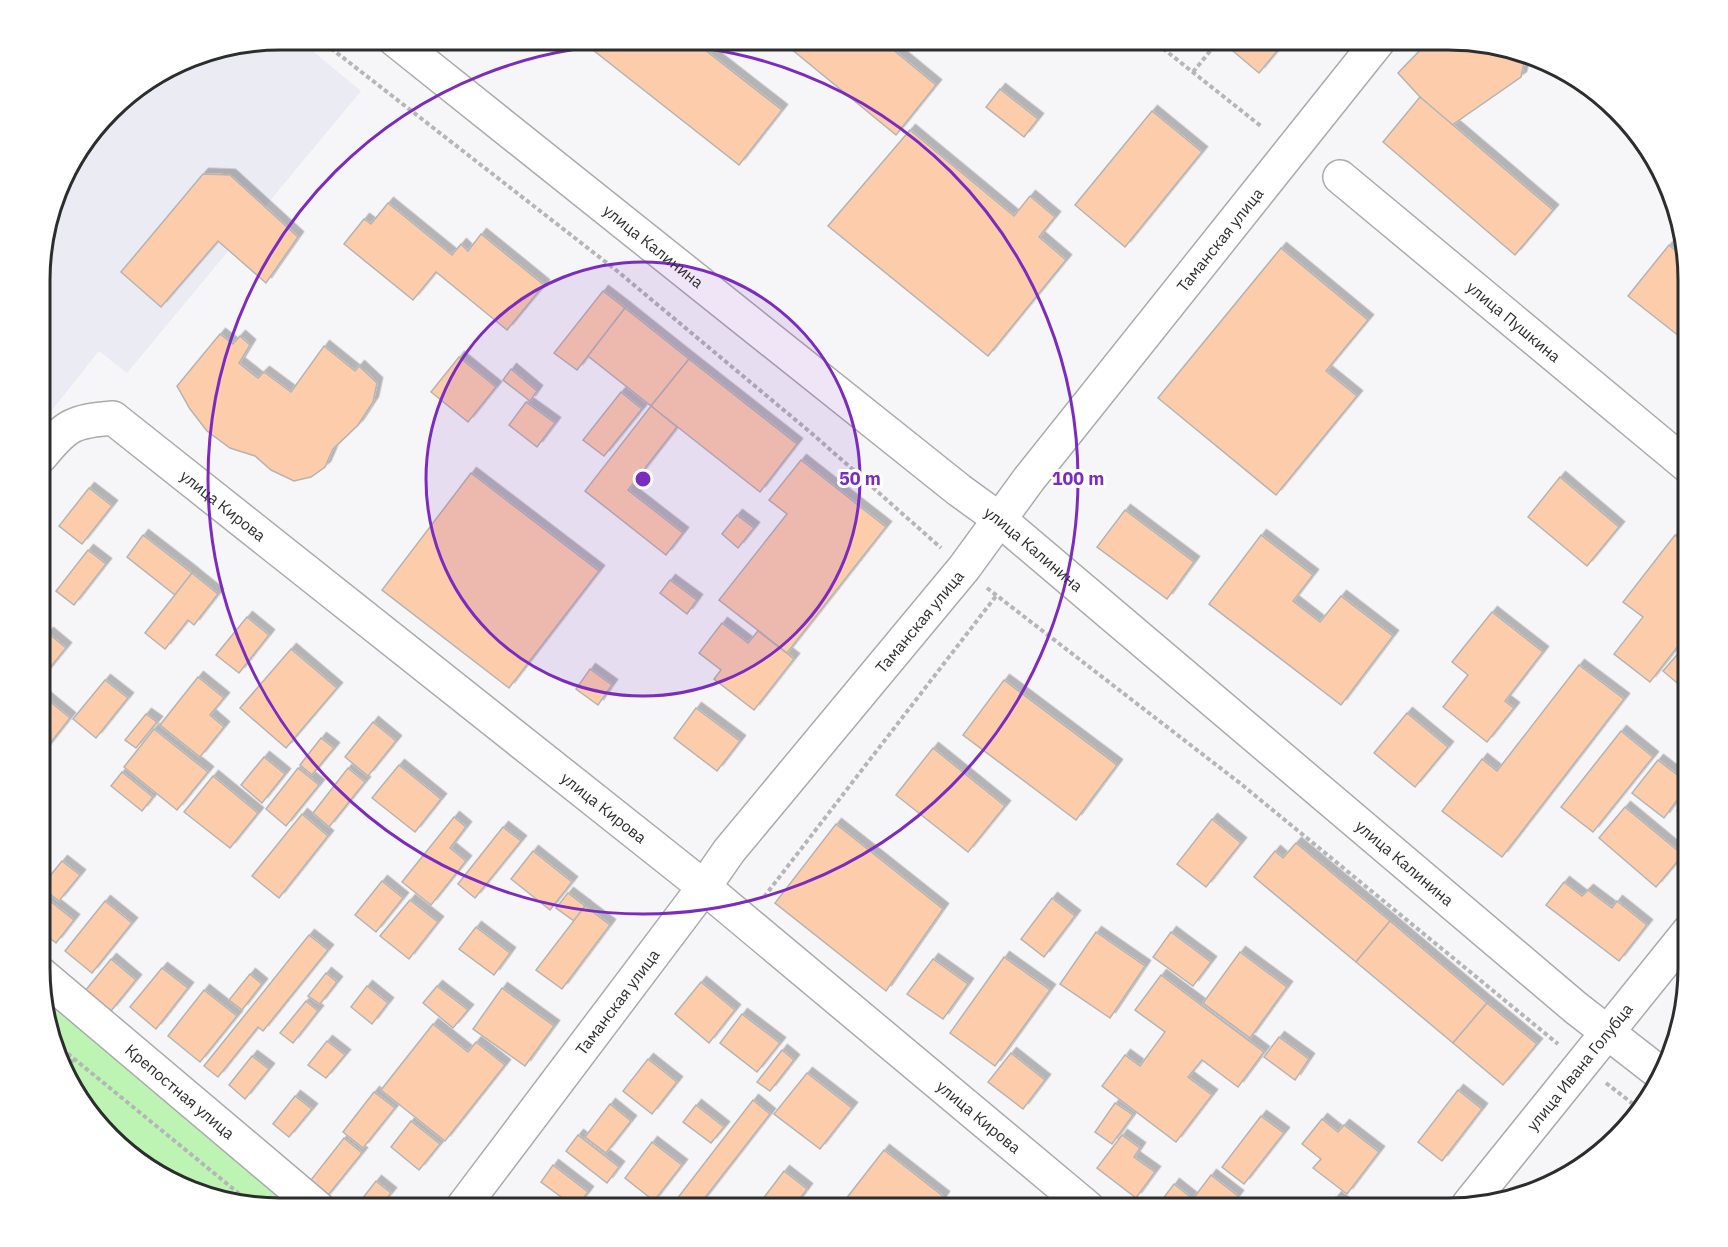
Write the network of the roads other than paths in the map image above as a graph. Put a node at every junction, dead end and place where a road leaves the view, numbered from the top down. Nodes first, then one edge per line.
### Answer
1 (408, 50) edge
2 (1371, 50) edge
3 (1340, 177) dead end
4 (50, 445) edge
5 (1678, 458) edge
6 (999, 519) junction
7 (704, 887) junction
8 (1678, 945) edge
9 (50, 982) edge
10 (1606, 1031) junction
11 (1655, 1069) edge
12 (1473, 1196) edge
13 (306, 1198) edge
14 (470, 1198) edge
15 (1076, 1198) edge

1 - 6 street, улица Калинина
2 - 6 street, Таманская улица
3 - 5 street, улица Пушкина
4 - 7 street, улица Кирова
6 - 7 street, Таманская улица
6 - 10 street, улица Калинина
7 - 14 street, Таманская улица
7 - 15 street, улица Кирова
8 - 10 street, улица Ивана Голубца
9 - 13 street, Крепостная улица
10 - 11 street, улица Калинина
10 - 12 street, улица Ивана Голубца

